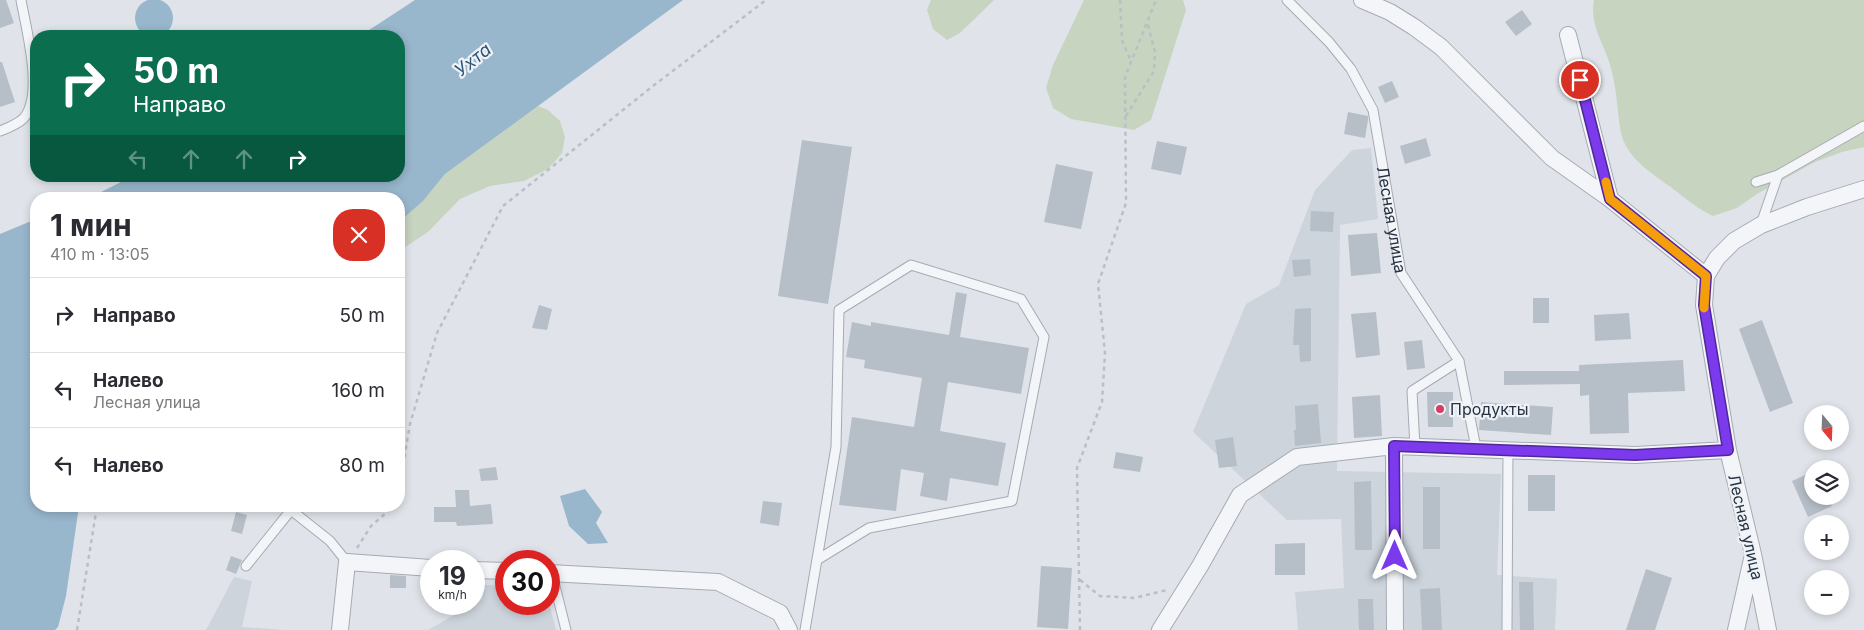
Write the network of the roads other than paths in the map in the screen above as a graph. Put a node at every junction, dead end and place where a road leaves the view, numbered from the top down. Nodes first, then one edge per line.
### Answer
1 (21, 0) edge
2 (1287, 0) edge
3 (1362, 0) edge
4 (1568, 36) dead end
5 (30, 62) edge
6 (30, 106) edge
7 (1864, 126) edge
8 (0, 132) edge
9 (1778, 175) junction
10 (1756, 182) dead end
11 (1864, 189) edge
12 (1610, 199) junction
13 (1760, 225) junction
14 (1706, 276) junction
15 (1459, 361) junction
16 (1394, 446) junction
17 (1415, 447) junction
18 (1476, 448) junction
19 (1508, 450) junction
20 (1728, 450) junction
21 (289, 512) edge
22 (294, 512) edge
23 (1753, 554) junction
24 (817, 560) junction
25 (347, 562) junction
26 (246, 566) dead end
27 (420, 567) edge
28 (560, 574) edge
29 (560, 609) edge
30 (340, 630) edge
31 (566, 630) edge
32 (789, 630) edge
33 (805, 630) edge
34 (1160, 630) edge
35 (1395, 630) edge
36 (1506, 630) edge
37 (1736, 630) edge
38 (1768, 630) edge

1 - 5 lane
2 - 15 lane, Лесная улица
3 - 12 street
4 - 12 street
6 - 8 lane
7 - 9 lane
9 - 10 lane
9 - 13 lane
11 - 13 street
12 - 14 street
13 - 14 street
14 - 20 street, Лесная улица
15 - 17 lane
15 - 18 lane, Лесная улица
16 - 17 street
16 - 34 street
16 - 35 street
17 - 18 street
18 - 19 street
19 - 20 street
19 - 36 lane
20 - 23 street, Лесная улица
21 - 26 lane
22 - 25 lane
23 - 37 street
23 - 38 street, Лесная улица
24 - 24 lane
24 - 33 lane
25 - 27 street
25 - 30 street
28 - 32 street
29 - 31 lane

